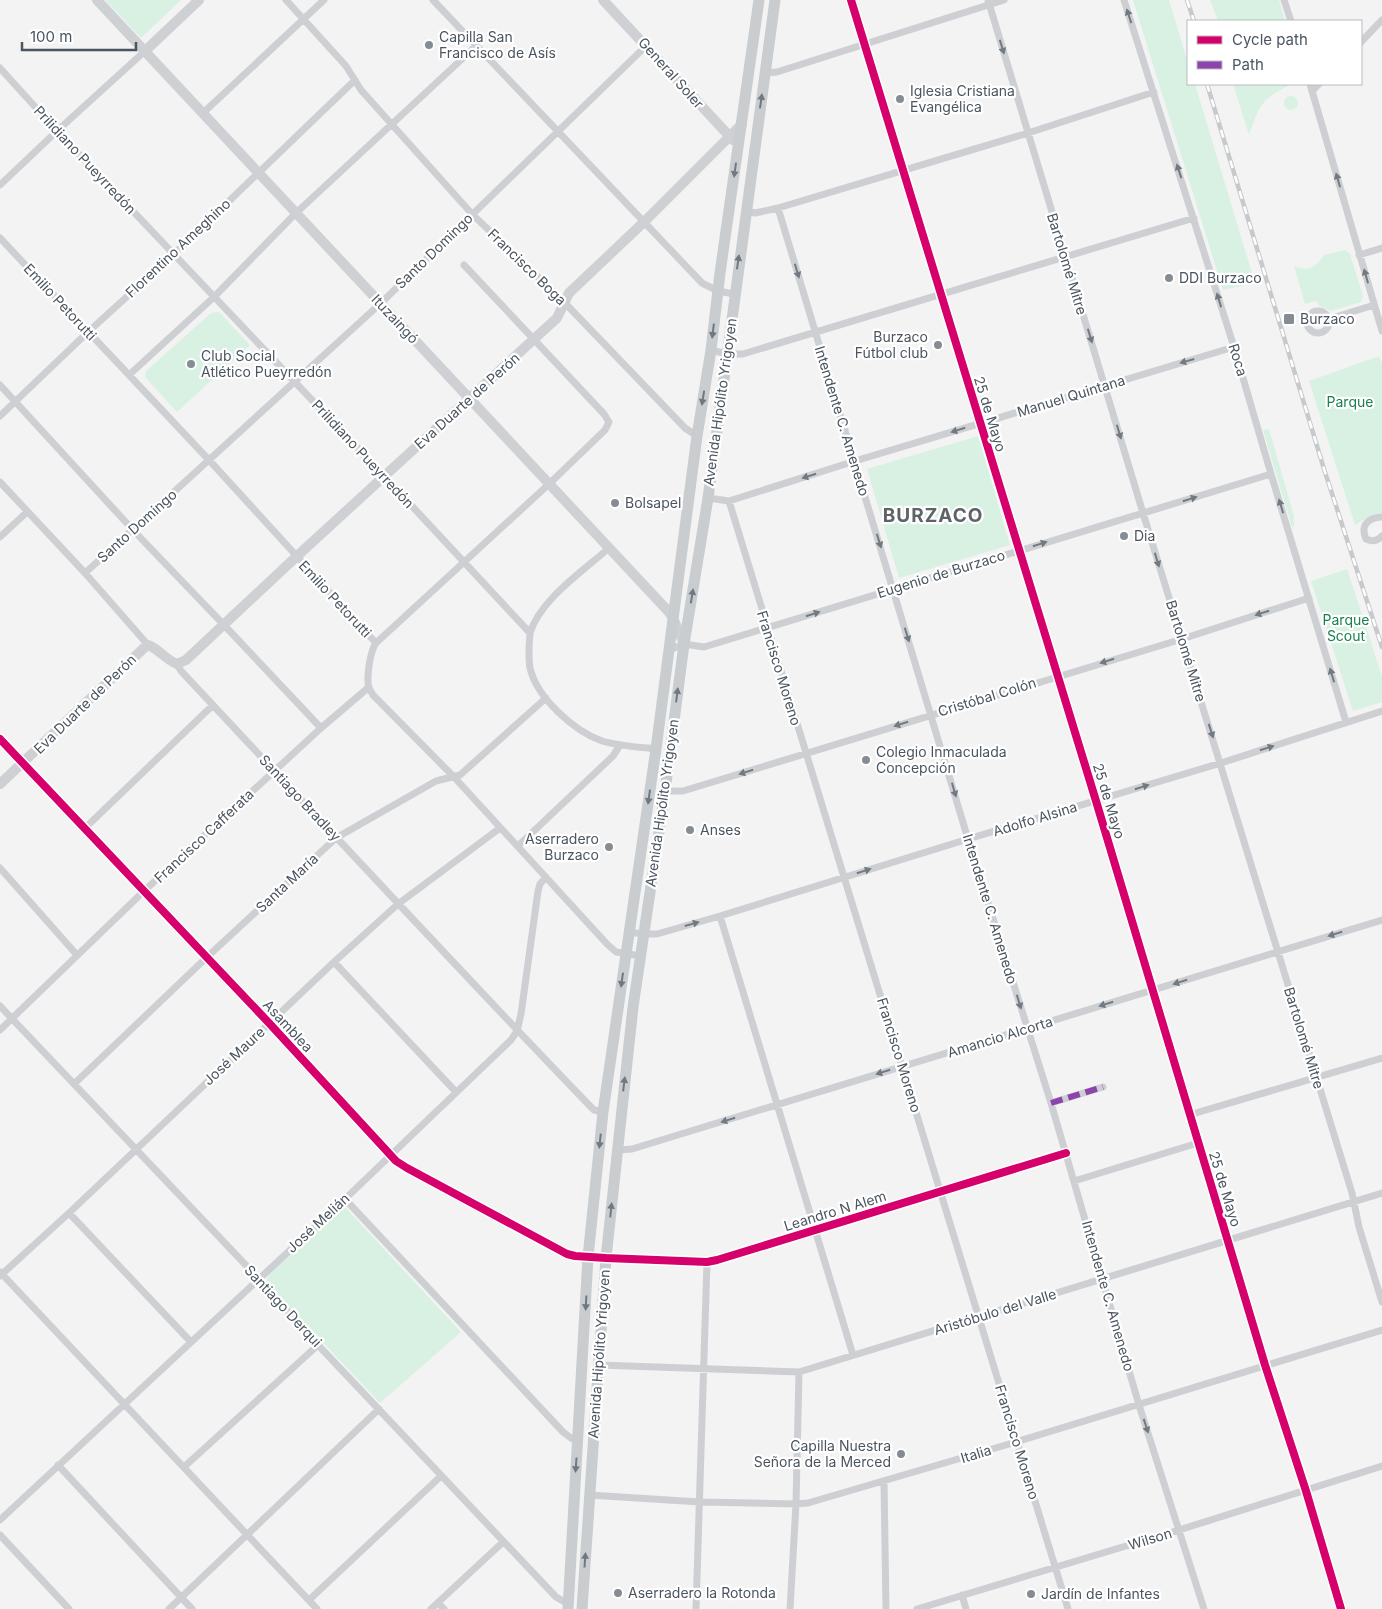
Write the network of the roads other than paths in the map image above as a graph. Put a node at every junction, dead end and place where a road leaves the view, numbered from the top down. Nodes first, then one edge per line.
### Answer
1 (97, 0) edge
2 (199, 0) edge
3 (286, 0) edge
4 (324, 0) edge
5 (433, 0) edge
6 (603, 0) edge
7 (759, 0) edge
8 (775, 0) edge
9 (851, 0) edge
10 (1004, 0) edge
11 (1124, 0) edge
12 (1284, 0) edge
13 (989, 2) edge
14 (304, 19) junction
15 (1290, 20) edge
16 (1382, 20) edge
17 (1362, 41) edge
18 (864, 44) junction
19 (476, 46) junction
20 (646, 46) junction
21 (145, 51) junction
22 (0, 68) edge
23 (766, 73) junction
24 (355, 80) junction
25 (1311, 88) edge
26 (1154, 92) junction
27 (203, 113) junction
28 (742, 124) junction
29 (393, 125) junction
30 (57, 131) junction
31 (558, 131) junction
32 (1028, 133) junction
33 (729, 136) junction
34 (739, 146) junction
35 (903, 170) junction
36 (258, 172) junction
37 (0, 185) edge
38 (778, 208) junction
39 (746, 211) junction
40 (295, 214) junction
41 (472, 214) junction
42 (1194, 218) junction
43 (644, 222) junction
44 (0, 238) edge
45 (1382, 248) edge
46 (174, 254) junction
47 (1359, 255) junction
48 (1065, 257) junction
49 (464, 265) dead end
50 (718, 291) junction
51 (734, 294) junction
52 (941, 295) junction
53 (214, 296) junction
54 (564, 302) junction
55 (381, 303) junction
56 (1374, 305) junction
57 (1329, 318) dead end
58 (1382, 331) edge
59 (88, 332) junction
60 (815, 333) junction
61 (534, 339) junction
62 (1234, 347) junction
63 (711, 350) junction
64 (727, 354) junction
65 (129, 375) junction
66 (294, 382) junction
67 (0, 385) edge
68 (1105, 385) junction
69 (470, 397) junction
70 (16, 402) junction
71 (0, 416) edge
72 (980, 424) junction
73 (697, 436) junction
74 (209, 460) junction
75 (855, 461) junction
76 (1271, 474) junction
77 (384, 476) junction
78 (0, 482) edge
79 (549, 484) junction
80 (708, 498) junction
81 (729, 501) junction
82 (27, 512) junction
83 (1143, 513) junction
84 (1382, 517) edge
85 (133, 530) junction
86 (1382, 536) edge
87 (0, 537) edge
88 (609, 548) junction
89 (1019, 550) junction
90 (296, 557) junction
91 (464, 561) junction
92 (85, 573) junction
93 (893, 588) junction
94 (1309, 598) junction
95 (673, 618) junction
96 (224, 625) junction
97 (767, 628) junction
98 (530, 633) junction
99 (1182, 639) junction
100 (376, 643) junction
101 (684, 644) junction
102 (148, 645) junction
103 (669, 650) junction
104 (177, 664) junction
105 (1057, 676) junction
106 (369, 688) junction
107 (546, 698) junction
108 (213, 705) junction
109 (1382, 711) edge
110 (932, 714) junction
111 (1346, 722) junction
112 (321, 728) junction
113 (0, 739) edge
114 (620, 745) junction
115 (656, 749) junction
116 (805, 753) junction
117 (23, 763) junction
118 (1221, 763) junction
119 (274, 771) junction
120 (454, 777) junction
121 (0, 784) edge
122 (664, 791) junction
123 (1096, 800) junction
124 (500, 828) junction
125 (84, 829) junction
126 (336, 838) junction
127 (968, 839) junction
128 (518, 846) junction
129 (0, 868) edge
130 (546, 877) junction
131 (844, 877) junction
132 (144, 891) junction
133 (398, 904) junction
134 (720, 916) junction
135 (1382, 920) edge
136 (629, 932) junction
137 (644, 934) junction
138 (1278, 951) junction
139 (626, 954) junction
140 (77, 955) junction
141 (641, 956) junction
142 (206, 958) junction
143 (334, 962) junction
144 (1152, 990) junction
145 (0, 1006) edge
146 (12, 1019) junction
147 (269, 1023) junction
148 (1027, 1028) junction
149 (0, 1030) edge
150 (517, 1031) junction
151 (1382, 1058) edge
152 (902, 1066) junction
153 (1316, 1078) junction
154 (74, 1084) junction
155 (1103, 1087) dead end
156 (456, 1092) junction
157 (1051, 1103) junction
158 (776, 1105) junction
159 (603, 1112) junction
160 (1189, 1115) junction
161 (1198, 1143) junction
162 (135, 1149) junction
163 (617, 1150) junction
164 (1066, 1153) junction
165 (390, 1155) junction
166 (1074, 1181) junction
167 (940, 1193) junction
168 (1382, 1193) edge
169 (345, 1199) junction
170 (1354, 1202) junction
171 (69, 1213) junction
172 (814, 1230) junction
173 (1228, 1241) junction
174 (588, 1257) junction
175 (606, 1258) junction
176 (708, 1262) junction
177 (1, 1274) edge
178 (259, 1279) junction
179 (1103, 1279) junction
180 (1382, 1302) edge
181 (979, 1318) junction
182 (1382, 1330) edge
183 (190, 1342) junction
184 (318, 1345) junction
185 (853, 1355) junction
186 (599, 1365) junction
187 (1265, 1365) junction
188 (705, 1368) junction
189 (799, 1372) junction
190 (124, 1404) junction
191 (1139, 1405) junction
192 (379, 1410) junction
193 (577, 1441) junction
194 (1016, 1442) junction
195 (58, 1465) junction
196 (1382, 1466) edge
197 (184, 1467) junction
198 (441, 1476) junction
199 (884, 1481) junction
200 (1306, 1490) junction
201 (589, 1495) junction
202 (700, 1502) junction
203 (796, 1504) junction
204 (0, 1520) edge
205 (1179, 1530) junction
206 (248, 1534) junction
207 (0, 1535) edge
208 (504, 1542) junction
209 (1055, 1567) junction
210 (962, 1595) junction
211 (181, 1598) junction
212 (309, 1600) junction
213 (438, 1603) junction
214 (568, 1606) edge
215 (69, 1609) edge
216 (169, 1609) edge
217 (192, 1609) edge
218 (317, 1609) edge
219 (431, 1609) edge
220 (444, 1609) edge
221 (582, 1609) edge
222 (696, 1609) edge
223 (790, 1609) edge
224 (886, 1609) edge
225 (917, 1609) edge
226 (966, 1609) edge
227 (1068, 1609) edge
228 (1204, 1609) edge
229 (1341, 1609) edge

1 - 21 street, Ituzaingó
2 - 21 street
3 - 14 street, Francisco Boga
4 - 14 street
5 - 19 street
6 - 20 street, General Soler
7 - 28 main road, Avenida Hipólito Yrigoyen
8 - 23 main road, Avenida Hipólito Yrigoyen
9 - 18 street, 25 de Mayo
10 - 13 street
26 -> 11 street, Roca
12 - 15 street
13 - 18 street
13 -> 32 street, Bartolomé Mitre
14 - 24 street, Francisco Boga
14 - 27 street
16 - 17 street
18 - 23 street
18 - 35 street, 25 de Mayo
19 - 29 street
19 - 31 street
20 - 31 street, Santo Domingo
20 - 33 street, General Soler
21 - 27 street, Ituzaingó
21 - 30 street
22 - 30 street, Prilidiano Pueyrredón
39 -> 23 main road, Avenida Hipólito Yrigoyen
24 - 29 street, Francisco Boga
24 - 36 street, Florentino Ameghino
47 -> 25 street
26 - 32 street
42 -> 26 street, Roca
27 - 36 street, Ituzaingó
28 - 33 street, Eva Duarte de Perón
28 - 34 main road, Avenida Hipólito Yrigoyen
29 - 40 street
29 - 41 street, Francisco Boga
30 - 37 street
30 - 46 street, Prilidiano Pueyrredón
31 - 41 street, Santo Domingo
31 - 43 street
32 - 35 street
32 - 48 street, Bartolomé Mitre
33 - 34 street, General Soler
33 - 43 street, Eva Duarte de Perón
34 -> 50 main road, Avenida Hipólito Yrigoyen
35 - 38 street
35 - 52 street, 25 de Mayo
36 - 40 street, Ituzaingó
36 - 46 street, Florentino Ameghino
38 - 39 street
38 -> 60 street, Intendente C. Amenedo
51 -> 39 main road, Avenida Hipólito Yrigoyen
40 - 53 street
40 - 55 street, Ituzaingó
41 - 54 street, Francisco Boga
41 - 55 street, Santo Domingo
42 - 48 street
62 -> 42 street, Roca
43 - 50 street
43 - 54 street, Eva Duarte de Perón
44 - 59 street, Emilio Petorutti
45 - 47 street
46 - 53 street, Prilidiano Pueyrredón
46 - 59 street, Florentino Ameghino
56 -> 47 street
48 - 52 street
48 -> 68 street, Bartolomé Mitre
49 - 61 street
50 - 51 street
50 -> 63 main road, Avenida Hipólito Yrigoyen
51 - 64 main road, Avenida Hipólito Yrigoyen
52 - 60 street
52 - 72 street, 25 de Mayo
53 - 65 street
53 - 66 street, Prilidiano Pueyrredón
54 - 61 street, Eva Duarte de Perón
54 - 73 street, Francisco Boga
55 - 66 street, Santo Domingo
55 - 69 street, Ituzaingó
56 - 57 street
56 - 58 street
59 - 65 street, Emilio Petorutti
59 - 70 street, Florentino Ameghino
60 - 64 street
60 - 75 street, Intendente C. Amenedo
61 - 69 street, Eva Duarte de Perón
61 - 79 street
62 -> 68 street, Manuel Quintana
62 - 76 street, Roca
63 - 64 street
63 -> 73 main road, Avenida Hipólito Yrigoyen
64 - 80 main road, Avenida Hipólito Yrigoyen
65 - 74 street, Emilio Petorutti
66 - 74 street, Santo Domingo
66 - 77 street, Prilidiano Pueyrredón
67 - 70 street
68 - 72 street, Manuel Quintana
68 -> 83 street, Bartolomé Mitre
69 - 77 street, Eva Duarte de Perón
69 - 79 street, Ituzaingó
70 - 71 street, Florentino Ameghino
70 - 85 street
72 -> 75 street, Manuel Quintana
72 - 89 street, 25 de Mayo
73 - 95 main road, Avenida Hipólito Yrigoyen
74 - 85 street, Santo Domingo
74 - 90 street, Emilio Petorutti
75 -> 81 street, Manuel Quintana
75 -> 93 street, Intendente C. Amenedo
83 -> 76 street, Eugenio de Burzaco
94 -> 76 street, Roca
77 - 90 street, Eva Duarte de Perón
77 - 91 street, Prilidiano Pueyrredón
78 - 82 street, Santiago Bradley
79 - 88 street, Ituzaingó
79 - 91 street
80 - 81 street, Manuel Quintana
101 -> 80 main road, Avenida Hipólito Yrigoyen
81 - 97 street, Francisco Moreno
82 - 87 street
82 - 92 street, Santiago Bradley
89 -> 83 street, Eugenio de Burzaco
83 -> 99 street, Bartolomé Mitre
84 - 86 street
85 - 92 street, Santo Domingo
85 - 96 street
88 - 95 street, Ituzaingó
88 - 98 street
89 - 93 street, Eugenio de Burzaco
89 - 105 street, 25 de Mayo
90 - 96 street, Eva Duarte de Perón
90 - 100 street, Emilio Petorutti
91 - 98 street, Prilidiano Pueyrredón
91 - 100 street
92 - 102 street, Santiago Bradley
97 -> 93 street, Eugenio de Burzaco
93 -> 110 street, Intendente C. Amenedo
94 -> 99 street, Cristóbal Colón
111 -> 94 street, Roca
95 - 101 street, Ituzaingó
95 - 103 main road, Avenida Hipólito Yrigoyen
96 - 104 street, Eva Duarte de Perón
96 - 112 street
97 - 101 street, Eugenio de Burzaco
97 - 116 street, Francisco Moreno
98 - 107 street
99 -> 105 street, Cristóbal Colón
99 -> 118 street, Bartolomé Mitre
100 - 106 street, Emilio Petorutti
101 - 103 street, Eugenio de Burzaco
122 -> 101 main road, Avenida Hipólito Yrigoyen
102 - 104 street, Santiago Bradley
102 - 117 street, Eva Duarte de Perón
103 - 115 main road, Avenida Hipólito Yrigoyen
104 - 108 street, Santiago Bradley
105 - 110 street, Cristóbal Colón
105 - 123 street, 25 de Mayo
106 - 112 street, Francisco Cafferata
106 - 120 street
107 - 114 street
107 - 120 street, Santa María
108 - 119 street, Santiago Bradley
108 - 125 street
109 - 111 street, Adolfo Alsina
110 -> 116 street, Cristóbal Colón
110 -> 127 street, Intendente C. Amenedo
118 -> 111 street, Adolfo Alsina
112 - 119 street, Francisco Cafferata
113 - 117 street, Asamblea
114 - 115 street
114 - 128 street
115 -> 136 main road, Avenida Hipólito Yrigoyen
116 -> 122 street, Cristóbal Colón
116 - 131 street, Francisco Moreno
117 - 121 street, Eva Duarte de Perón
117 - 125 street, Asamblea
123 -> 118 street, Adolfo Alsina
118 - 138 street, Bartolomé Mitre
119 - 126 street, Santiago Bradley
119 - 132 street, Francisco Cafferata
120 - 124 street
120 - 126 street, Santa María
122 - 137 main road, Avenida Hipólito Yrigoyen
123 - 127 street, Adolfo Alsina
123 - 144 street, 25 de Mayo
124 - 128 street
124 - 133 street, José Maure
125 - 132 street, Asamblea
126 - 133 street, Santiago Bradley
126 - 142 street, Santa María
131 -> 127 street, Adolfo Alsina
127 -> 148 street, Intendente C. Amenedo
128 - 130 street
129 - 140 street
130 - 139 street
130 - 150 street, José Melián
131 - 134 street, Adolfo Alsina
131 - 152 street, Francisco Moreno
132 - 140 street, Francisco Cafferata
132 - 142 street, Asamblea
133 - 143 street, José Maure
133 - 150 street, Santiago Bradley
137 -> 134 street, Adolfo Alsina
134 - 158 street
135 -> 138 street, Amancio Alcorta
136 - 137 street, Adolfo Alsina
136 - 139 main road, Avenida Hipólito Yrigoyen
137 - 141 main road, Avenida Hipólito Yrigoyen
138 -> 144 street, Amancio Alcorta
138 - 153 street, Bartolomé Mitre
139 - 141 street
139 -> 159 main road, Avenida Hipólito Yrigoyen
140 - 146 street, Francisco Cafferata
163 -> 141 main road, Avenida Hipólito Yrigoyen
142 - 147 street, Asamblea
142 - 154 street, Santa María
143 - 147 street, José Maure
143 - 156 street
144 -> 148 street, Amancio Alcorta
144 - 160 street, 25 de Mayo
145 - 146 street, Santiago Derqui
146 - 149 street, Francisco Cafferata
146 - 154 street, Santiago Derqui
147 - 162 street, José Maure
147 - 165 street, Asamblea
148 - 152 street, Amancio Alcorta
148 - 157 street, Intendente C. Amenedo
150 - 156 street, José Melián
150 - 159 street, Santiago Bradley
151 - 153 street
152 -> 158 street, Amancio Alcorta
152 - 167 street, Francisco Moreno
153 - 160 street
153 - 170 street, Bartolomé Mitre
154 - 162 street, Santiago Derqui
155 - 157 street
156 - 165 street, José Melián
157 - 164 street, Intendente C. Amenedo
158 -> 163 street, Amancio Alcorta
158 - 172 street
159 -> 174 main road, Avenida Hipólito Yrigoyen
160 - 161 street, 25 de Mayo
161 - 166 street
161 - 173 street, 25 de Mayo
162 - 171 street, José Maure
162 - 178 street, Santiago Derqui
175 -> 163 main road, Avenida Hipólito Yrigoyen
164 - 166 street, Intendente C. Amenedo
164 - 167 street, Leandro N Alem
165 - 169 street, José Melián
165 - 174 street, Asamblea
166 - 179 street, Intendente C. Amenedo
167 - 172 street, Leandro N Alem
167 - 181 street, Francisco Moreno
168 - 170 street, Aristóbulo del Valle
169 - 178 street, José Melián
169 - 193 street
170 - 173 street, Aristóbulo del Valle
170 - 180 street, Bartolomé Mitre
171 - 177 street, José Maure
171 - 183 street
172 - 176 street, Leandro N Alem
172 - 185 street
173 - 179 street, Aristóbulo del Valle
173 - 187 street, 25 de Mayo
174 - 175 street, Asamblea
174 -> 193 main road, Avenida Hipólito Yrigoyen
175 - 176 street, Leandro N Alem
175 - 186 main road, Avenida Hipólito Yrigoyen
176 - 188 street
177 - 190 street
178 - 183 street, José Melián
178 - 184 street, Santiago Derqui
179 - 181 street, Aristóbulo del Valle
179 - 191 street, Intendente C. Amenedo
181 - 185 street, Aristóbulo del Valle
181 - 194 street, Francisco Moreno
182 - 187 street, Italia
183 - 190 street, José Melián
184 - 192 street, Santiago Derqui
184 - 197 street
185 - 189 street, Aristóbulo del Valle
186 - 188 street, Aristóbulo del Valle
186 - 201 main road, Avenida Hipólito Yrigoyen
187 - 191 street, Italia
187 - 200 street, 25 de Mayo
188 - 189 street, Aristóbulo del Valle
188 - 202 street
189 - 203 street
190 - 195 street, José Melián
190 - 197 street
191 - 194 street, Italia
191 -> 205 street, Intendente C. Amenedo
192 - 198 street, Santiago Derqui
192 - 206 street
193 -> 214 main road, Avenida Hipólito Yrigoyen
194 - 199 street, Italia
194 - 209 street, Francisco Moreno
195 - 204 street, José Melián
195 - 211 street
196 - 200 street, Wilson
197 - 206 street
198 - 208 street, Santiago Derqui
198 - 212 street
199 - 203 street, Italia
199 - 224 street
200 - 205 street, Wilson
200 - 229 street, 25 de Mayo
201 - 202 street, Italia
221 -> 201 main road, Avenida Hipólito Yrigoyen
202 - 203 street, Italia
202 - 222 street
203 - 223 street
205 - 209 street, Wilson
205 - 228 street, Intendente C. Amenedo
206 - 211 street
206 - 212 street
207 - 215 street
208 - 213 street
208 - 214 street, Santiago Derqui
209 - 210 street, Wilson
209 - 227 street, Francisco Moreno
210 - 225 street, Wilson
210 - 226 street
211 - 216 street
211 - 217 street
212 - 218 street
213 - 219 street
213 - 220 street

